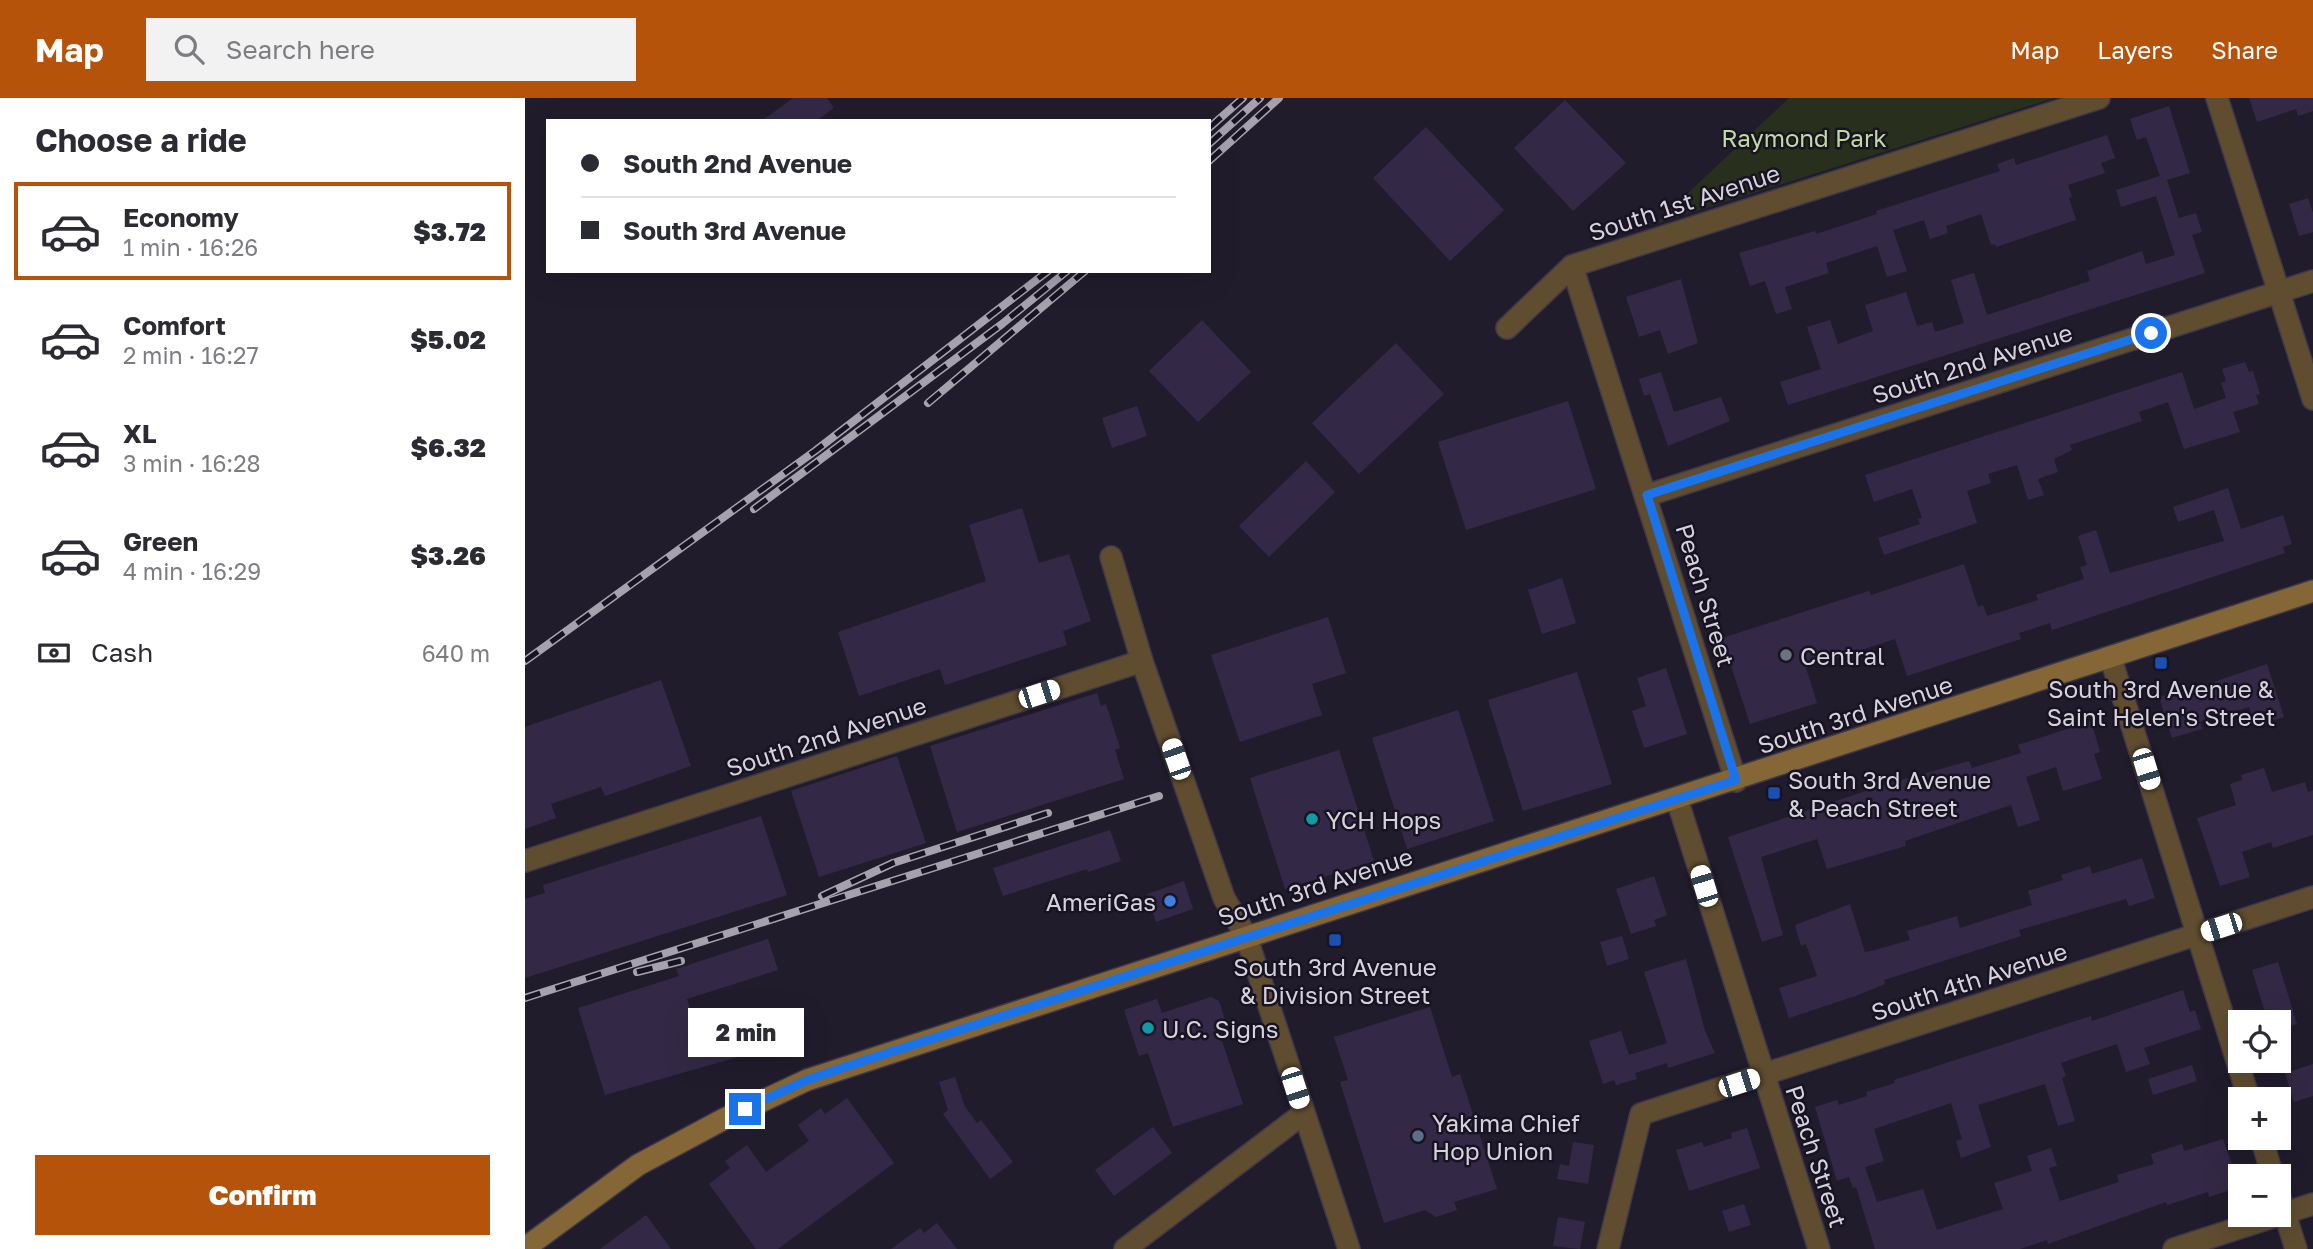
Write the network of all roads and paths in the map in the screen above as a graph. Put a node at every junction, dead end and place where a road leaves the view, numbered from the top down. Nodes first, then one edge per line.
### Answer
1 (2099, 98) edge
2 (2217, 98) edge
3 (1572, 266) junction
4 (2313, 281) edge
5 (2278, 292) junction
6 (1507, 328) dead end
7 (2313, 399) edge
8 (1647, 495) junction
9 (1111, 557) dead end
10 (2313, 591) edge
11 (2111, 659) junction
12 (1142, 661) junction
13 (1736, 780) junction
14 (1677, 799) junction
15 (525, 861) edge
16 (2313, 897) edge
17 (2198, 935) junction
18 (1246, 936) junction
19 (1763, 1076) junction
20 (2245, 1087) edge
21 (1304, 1114) junction
22 (2313, 1203) edge
23 (2291, 1204) edge
24 (2228, 1226) edge
25 (2289, 1227) edge
26 (525, 1248) edge
27 (1125, 1249) edge
28 (1349, 1249) edge
29 (1608, 1249) edge
30 (1819, 1249) edge
31 (2174, 1249) edge
32 (2296, 1249) edge

1 - 3 street, South 1st Avenue
2 - 5 street
3 - 6 street, South 1st Avenue
3 - 8 street, Peach Street
4 - 5 street, South 2nd Avenue
5 - 7 street
5 - 8 street, South 2nd Avenue
8 - 13 street, Peach Street
9 - 12 street
10 - 11 street, South 3rd Avenue
11 - 13 street, South 3rd Avenue
11 - 17 street
12 - 15 street, South 2nd Avenue
12 - 18 street
13 - 14 street, South 3rd Avenue
14 - 18 street, South 3rd Avenue
14 - 19 street, Peach Street
16 - 17 street, South 4th Avenue
17 - 19 street, South 4th Avenue
17 - 20 street
18 - 21 street
18 - 26 street, South 3rd Avenue
19 - 29 street, South 4th Avenue
19 - 30 street, Peach Street
21 - 27 street
21 - 28 street
22 - 23 street
24 - 31 street
25 - 32 street

